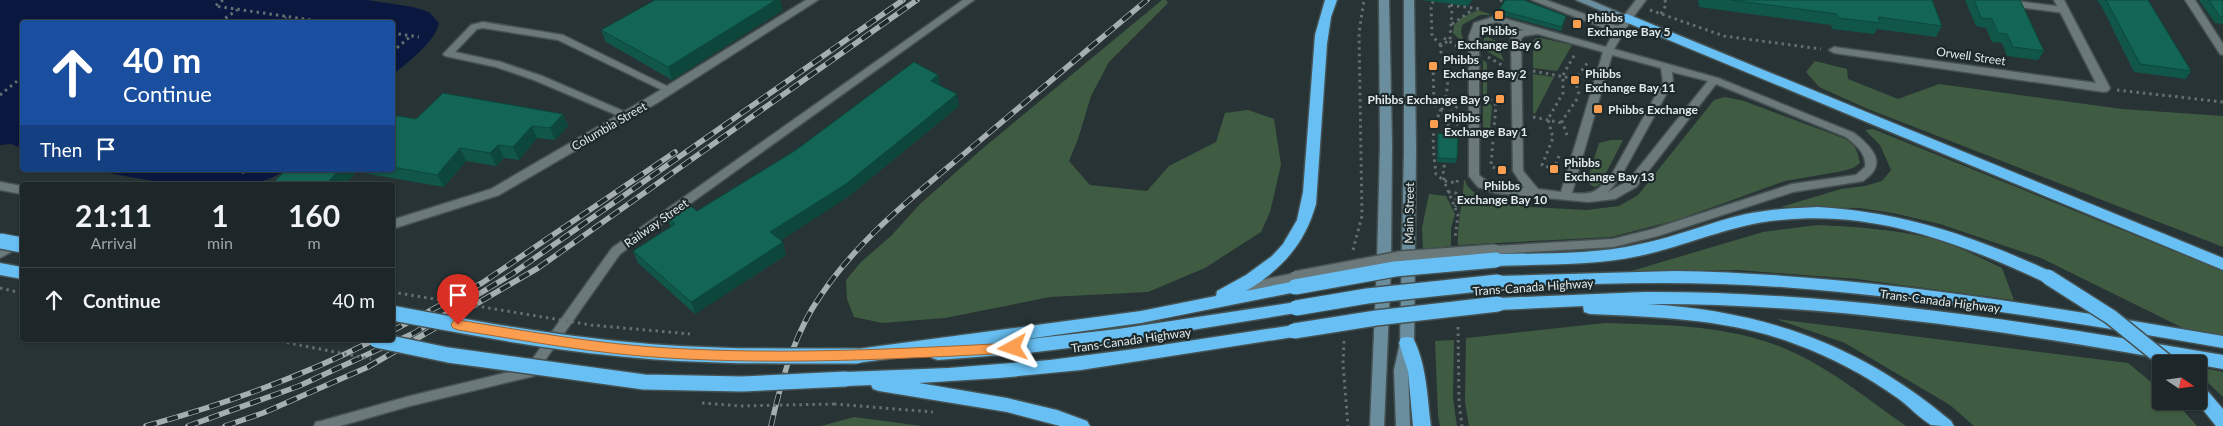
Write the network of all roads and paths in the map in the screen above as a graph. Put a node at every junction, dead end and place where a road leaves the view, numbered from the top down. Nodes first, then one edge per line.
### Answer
1 (223, 0) edge
2 (813, 0) edge
3 (969, 0) edge
4 (1331, 0) edge
5 (1364, 0) edge
6 (1384, 0) edge
7 (1409, 0) edge
8 (1444, 0) edge
9 (1449, 0) edge
10 (1537, 0) edge
11 (1581, 0) edge
12 (1641, 0) edge
13 (1665, 0) edge
14 (1987, 0) edge
15 (2190, 0) edge
16 (1449, 5) junction
17 (2061, 5) edge
18 (237, 9) junction
19 (1481, 9) dead end
20 (1652, 11) dead end
21 (1661, 14) junction
22 (287, 17) junction
23 (223, 20) edge
24 (283, 20) edge
25 (310, 20) edge
26 (1623, 24) junction
27 (395, 33) edge
28 (1546, 33) junction
29 (411, 36) junction
30 (419, 37) dead end
31 (1444, 38) dead end
32 (1450, 40) junction
33 (1441, 45) junction
34 (1578, 47) dead end
35 (395, 49) edge
36 (1834, 50) joint
37 (1464, 51) dead end
38 (1608, 51) junction
39 (1576, 52) junction
40 (2223, 52) edge
41 (1483, 54) dead end
42 (1583, 55) dead end
43 (1490, 58) junction
44 (1591, 58) dead end
45 (1444, 59) junction
46 (1666, 66) junction
47 (1490, 67) dead end
48 (1507, 67) dead end
49 (1533, 70) dead end
50 (1563, 75) junction
51 (20, 79) edge
52 (1576, 79) junction
53 (1714, 80) junction
54 (2104, 88) junction
55 (670, 90) junction
56 (1490, 92) dead end
57 (0, 95) edge
58 (2223, 102) edge
59 (1456, 106) dead end
60 (1441, 111) junction
61 (626, 116) junction
62 (1533, 116) dead end
63 (1448, 118) junction
64 (1548, 119) junction
65 (1562, 123) junction
66 (1568, 137) dead end
67 (1448, 145) edge
68 (1561, 153) dead end
69 (1448, 154) edge
70 (1502, 170) dead end
71 (1444, 181) junction
72 (0, 186) edge
73 (20, 190) edge
74 (1448, 192) junction
75 (1535, 193) junction
76 (1565, 196) junction
77 (1588, 198) junction
78 (1456, 211) junction
79 (395, 224) edge
80 (0, 241) edge
81 (20, 241) edge
82 (20, 245) edge
83 (1456, 245) dead end
84 (1353, 253) dead end
85 (0, 254) edge
86 (1496, 255) junction
87 (2223, 264) edge
88 (0, 269) edge
89 (20, 274) edge
90 (1295, 282) junction
91 (0, 288) edge
92 (1235, 290) junction
93 (395, 292) edge
94 (20, 293) edge
95 (1498, 304) junction
96 (1197, 306) junction
97 (395, 313) edge
98 (1457, 320) dead end
99 (692, 334) dead end
100 (1344, 336) dead end
101 (386, 342) edge
102 (2223, 342) edge
103 (1407, 343) junction
104 (2158, 355) edge
105 (857, 356) junction
106 (2223, 362) edge
107 (846, 379) junction
108 (834, 404) dead end
109 (2208, 404) edge
110 (939, 413) dead end
111 (2220, 418) edge
112 (321, 426) edge
113 (1081, 426) edge
114 (1348, 426) edge
115 (1377, 426) edge
116 (1403, 426) edge
117 (1422, 426) edge
118 (1462, 426) edge
119 (1945, 426) edge

1 - 18 path
2 - 55 street, Columbia Street
3 - 112 lane, Railway Street
4 - 92 highway
5 - 84 path
6 - 115 main road, Main Street
7 - 103 main road, Main Street
8 - 16 path
8 - 33 path
9 - 16 path
10 - 26 lane
11 - 26 main road
12 - 26 street
13 - 21 path
14 - 17 lane
15 - 40 lane
16 - 19 path
16 - 32 path
17 - 54 street
18 - 22 path
18 - 23 path
20 - 21 path
21 - 36 path
22 - 24 path
22 - 25 path
26 - 38 lane
26 - 87 highway
27 - 29 path
28 - 38 lane
28 - 75 lane
28 - 75 lane
29 - 30 path
29 - 35 path
31 - 32 path
32 - 33 path
32 - 37 path
33 - 45 path
34 - 39 path
36 - 54 street, Orwell Street
38 - 46 lane
38 - 76 lane
39 - 42 path
39 - 50 path
41 - 43 path
43 - 47 path
43 - 48 path
44 - 52 path
45 - 60 path
45 - 60 path
46 - 53 lane
46 - 77 lane
49 - 50 path
50 - 52 path
50 - 64 path
51 - 57 path
52 - 65 path
53 - 77 lane
53 - 86 lane
54 - 58 path
55 - 61 street, Columbia Street
55 - 61 lane
56 - 70 path
59 - 63 path
60 - 63 path
60 - 71 path
61 - 79 street, Columbia Street
62 - 64 path
63 - 67 path
64 - 65 path
64 - 68 path
65 - 66 path
69 - 71 path
71 - 74 path
72 - 73 street
74 - 78 path
74 - 78 path
75 - 76 lane
76 - 77 lane
78 - 83 path
80 - 82 highway, bridge
81 - 85 lane
86 - 90 highway, bridge
86 - 104 highway, bridge
88 - 89 highway
90 - 92 lane
90 - 96 highway
91 - 94 path
92 - 96 highway
93 - 99 path, bridge
95 - 106 highway, Trans-Canada Highway
95 - 107 highway, Trans-Canada Highway, bridge
95 - 119 highway
96 - 105 highway
97 - 105 highway, bridge
98 - 118 path
100 - 114 path
101 - 107 highway, bridge
102 - 105 highway, Trans-Canada Highway, bridge
103 - 116 main road, Main Street
103 - 117 highway
107 - 113 highway
108 - 110 path
109 - 111 highway

